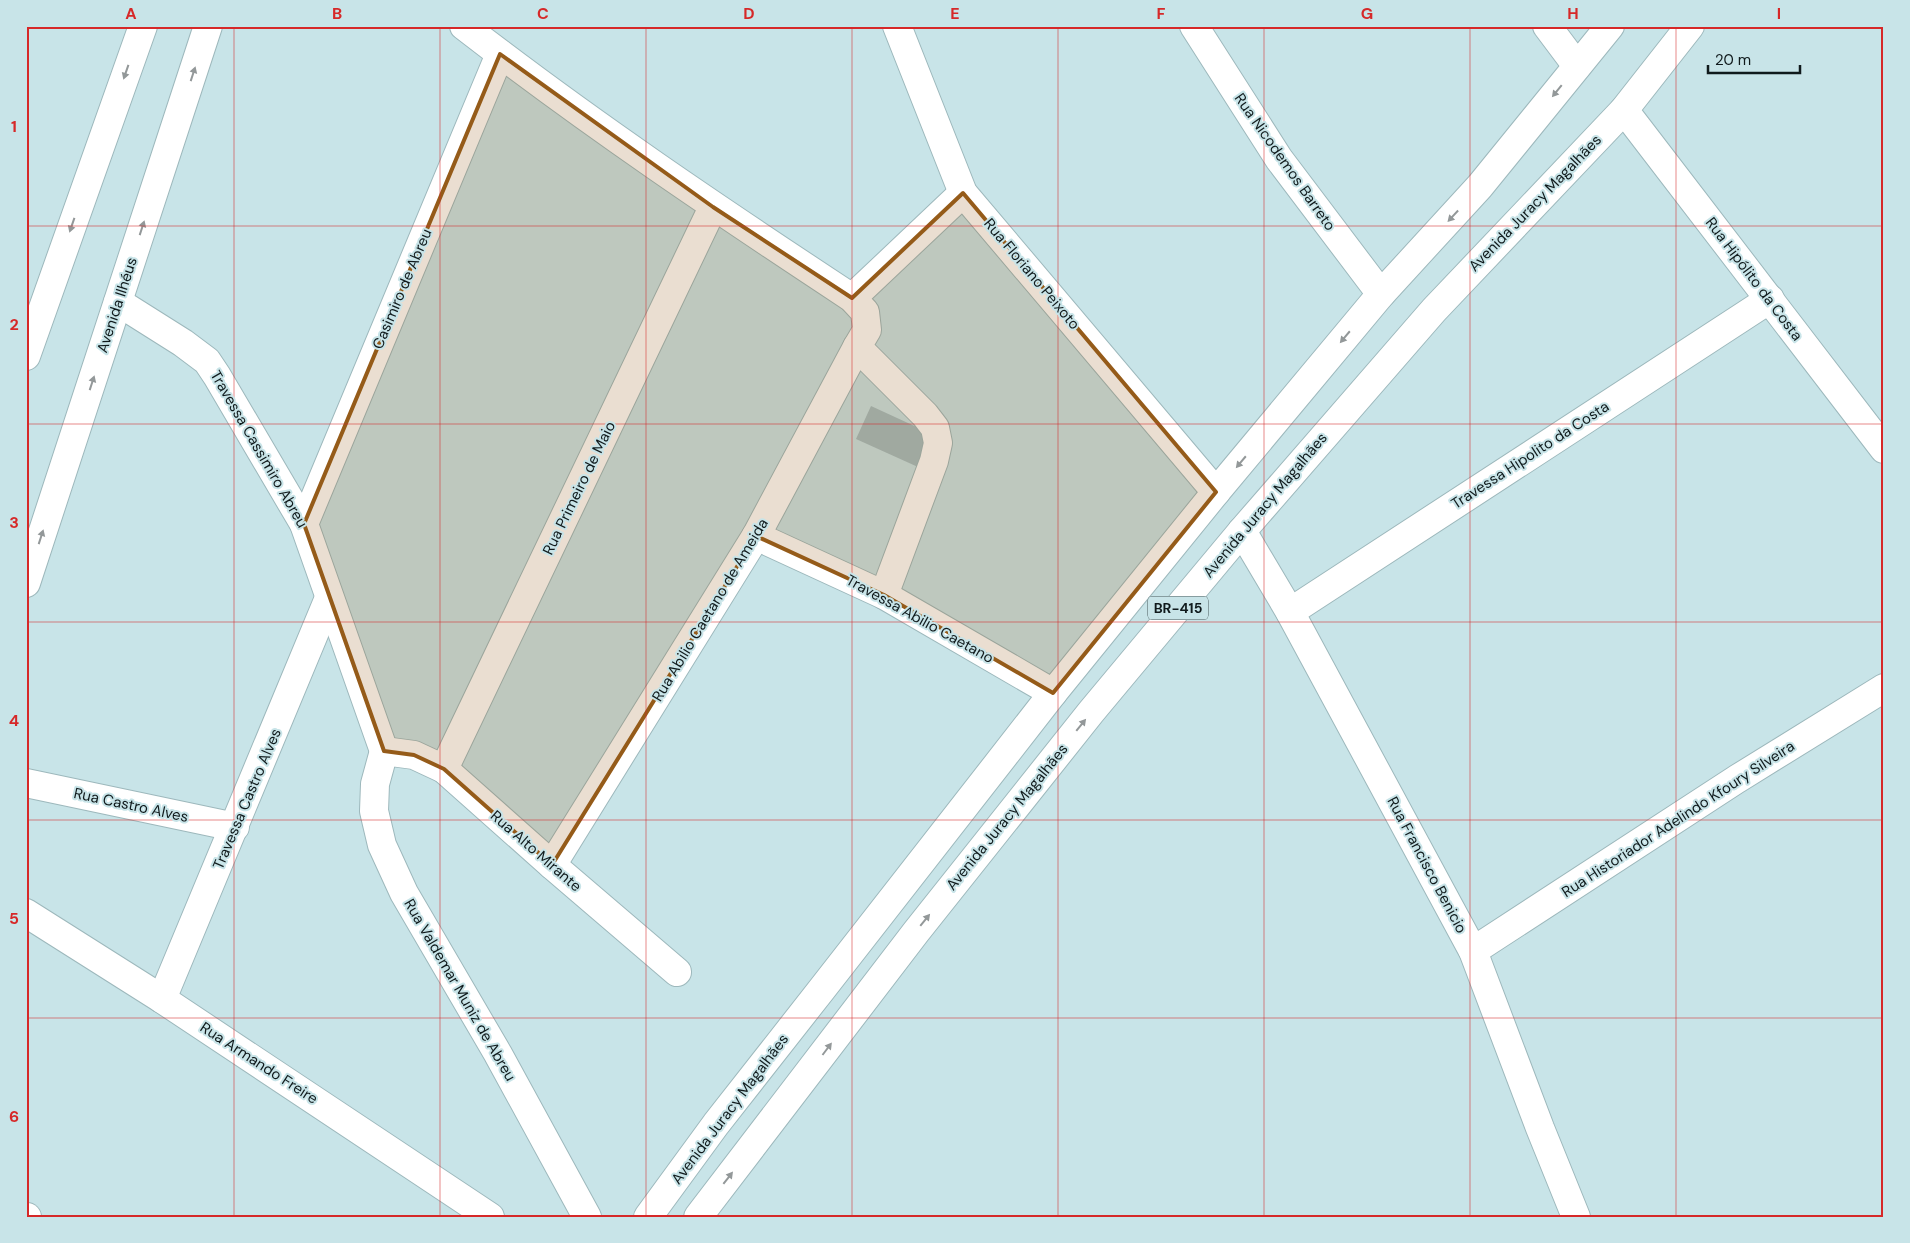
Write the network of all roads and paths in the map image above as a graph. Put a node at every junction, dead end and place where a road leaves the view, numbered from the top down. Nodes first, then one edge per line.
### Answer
1 (143, 26) edge
2 (208, 26) edge
3 (464, 26) edge
4 (897, 26) edge
5 (1194, 26) edge
6 (1547, 26) edge
7 (1610, 26) edge
8 (1690, 26) edge
9 (500, 54) junction
10 (1577, 66) junction
11 (1624, 110) junction
12 (963, 193) junction
13 (713, 207) junction
14 (1381, 294) junction
15 (852, 298) junction
16 (1770, 299) junction
17 (118, 302) junction
18 (857, 347) junction
19 (26, 356) edge
20 (1884, 449) edge
21 (1216, 492) junction
22 (304, 524) junction
23 (1242, 531) junction
24 (756, 536) junction
25 (26, 583) edge
26 (884, 595) junction
27 (329, 598) junction
28 (1290, 612) junction
29 (1884, 688) edge
30 (1053, 694) junction
31 (384, 751) junction
32 (444, 769) junction
33 (26, 783) edge
34 (235, 827) junction
35 (552, 865) junction
36 (26, 913) edge
37 (1473, 951) junction
38 (677, 972) dead end
39 (162, 999) junction
40 (490, 1217) edge
41 (587, 1217) edge
42 (648, 1217) edge
43 (698, 1217) edge
44 (1576, 1217) edge

1 -> 19 street
17 -> 2 street, Avenida Ilhéus
3 - 9 street
4 - 12 street, Rua Floriano Peixoto
5 - 14 street, Rua Nicodemos Barreto
6 - 10 street
7 - 10 street, Avenida Juracy Magalhães / BR-415
8 - 11 street, Avenida Juracy Magalhães / BR-415
9 - 13 street
9 - 22 street, Casimiro de Abreu
10 -> 14 street, Avenida Juracy Magalhães / BR-415
11 - 16 street, Rua Hipólito da Costa
11 - 23 street, Avenida Juracy Magalhães / BR-415
12 - 15 street
12 - 21 street, Rua Floriano Peixoto
13 - 15 street
13 - 32 street, Rua Primeiro de Maio
14 -> 21 street, Avenida Juracy Magalhães / BR-415
15 - 18 street
16 - 20 street, Rua Hipólito da Costa
16 - 28 street, Travessa Hipolito da Costa
17 - 22 street, Travessa Cassimiro Abreu
25 -> 17 street, Avenida Ilhéus
18 - 24 street, Rua Abilio Caetano de Ameida
18 - 26 street
21 - 30 street, Avenida Juracy Magalhães / BR-415
22 - 27 street, Travessa Cassimiro Abreu
23 - 28 street, Rua Francisco Benicio
43 -> 23 street, Avenida Juracy Magalhães / BR-415
24 - 26 street, Travessa Abilio Caetano
24 - 35 street, Rua Abilio Caetano de Ameida
26 - 30 street, Travessa Abilio Caetano
27 - 31 street, Travessa Cassimiro Abreu
27 - 34 street, Travessa Castro Alves
28 - 37 street, Rua Francisco Benicio
29 - 37 street, Rua Historiador Adelindo Kfoury Silveira
30 - 42 street, Avenida Juracy Magalhães / BR-415
31 - 32 street, Rua Alto Mirante
31 - 41 street, Rua Valdemar Muniz de Abreu
32 - 35 street, Rua Alto Mirante
33 - 34 street, Rua Castro Alves
34 - 39 street, Travessa Castro Alves
35 - 38 street, Rua Alto Mirante
36 - 39 street, Rua Armando Freire
37 - 44 street, Rua Francisco Benicio
39 - 40 street, Rua Armando Freire

